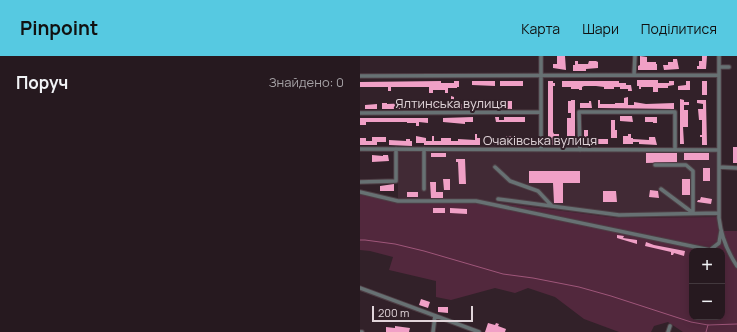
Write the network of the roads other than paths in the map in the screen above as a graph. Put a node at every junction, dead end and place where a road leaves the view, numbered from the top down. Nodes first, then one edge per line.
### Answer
1 (541, 56) edge
2 (635, 56) edge
3 (719, 56) edge
4 (719, 67) junction
5 (729, 67) dead end
6 (719, 75) junction
7 (360, 76) edge
8 (541, 76) junction
9 (634, 76) junction
10 (541, 112) junction
11 (360, 113) edge
12 (360, 150) edge
13 (396, 150) junction
14 (424, 150) junction
15 (541, 150) junction
16 (580, 150) junction
17 (675, 150) junction
18 (719, 150) junction
19 (655, 165) dead end
20 (495, 167) dead end
21 (720, 167) junction
22 (737, 168) edge
23 (360, 182) edge
24 (424, 189) dead end
25 (661, 190) dead end
26 (360, 192) edge
27 (498, 199) dead end
28 (552, 206) junction
29 (719, 213) junction
30 (693, 214) junction
31 (721, 231) junction
32 (737, 266) edge
33 (360, 288) edge
34 (435, 316) junction
35 (670, 326) dead end
36 (433, 332) edge
37 (476, 332) edge
38 (668, 332) edge

1 - 8 street
2 - 9 street
3 - 4 street
4 - 5 street
4 - 6 street
6 - 9 street
6 - 18 street
7 - 8 street
8 - 9 street
8 - 10 street
10 - 11 street, Ялтинська вулиця
10 - 15 street
12 - 13 street, Очаківська вулиця
13 - 14 street, Очаківська вулиця
13 - 23 street
14 - 15 street, Очаківська вулиця
14 - 24 street
15 - 16 street, Очаківська вулиця
16 - 17 street, Очаківська вулиця
16 - 17 street
17 - 18 street, Очаківська вулиця
18 - 21 street
19 - 30 street
20 - 28 street
21 - 22 street
21 - 29 street
25 - 30 street
26 - 31 street
27 - 28 street
28 - 30 street
29 - 30 street
29 - 31 street
31 - 32 street
33 - 34 street
34 - 36 street
34 - 37 street
35 - 38 street

